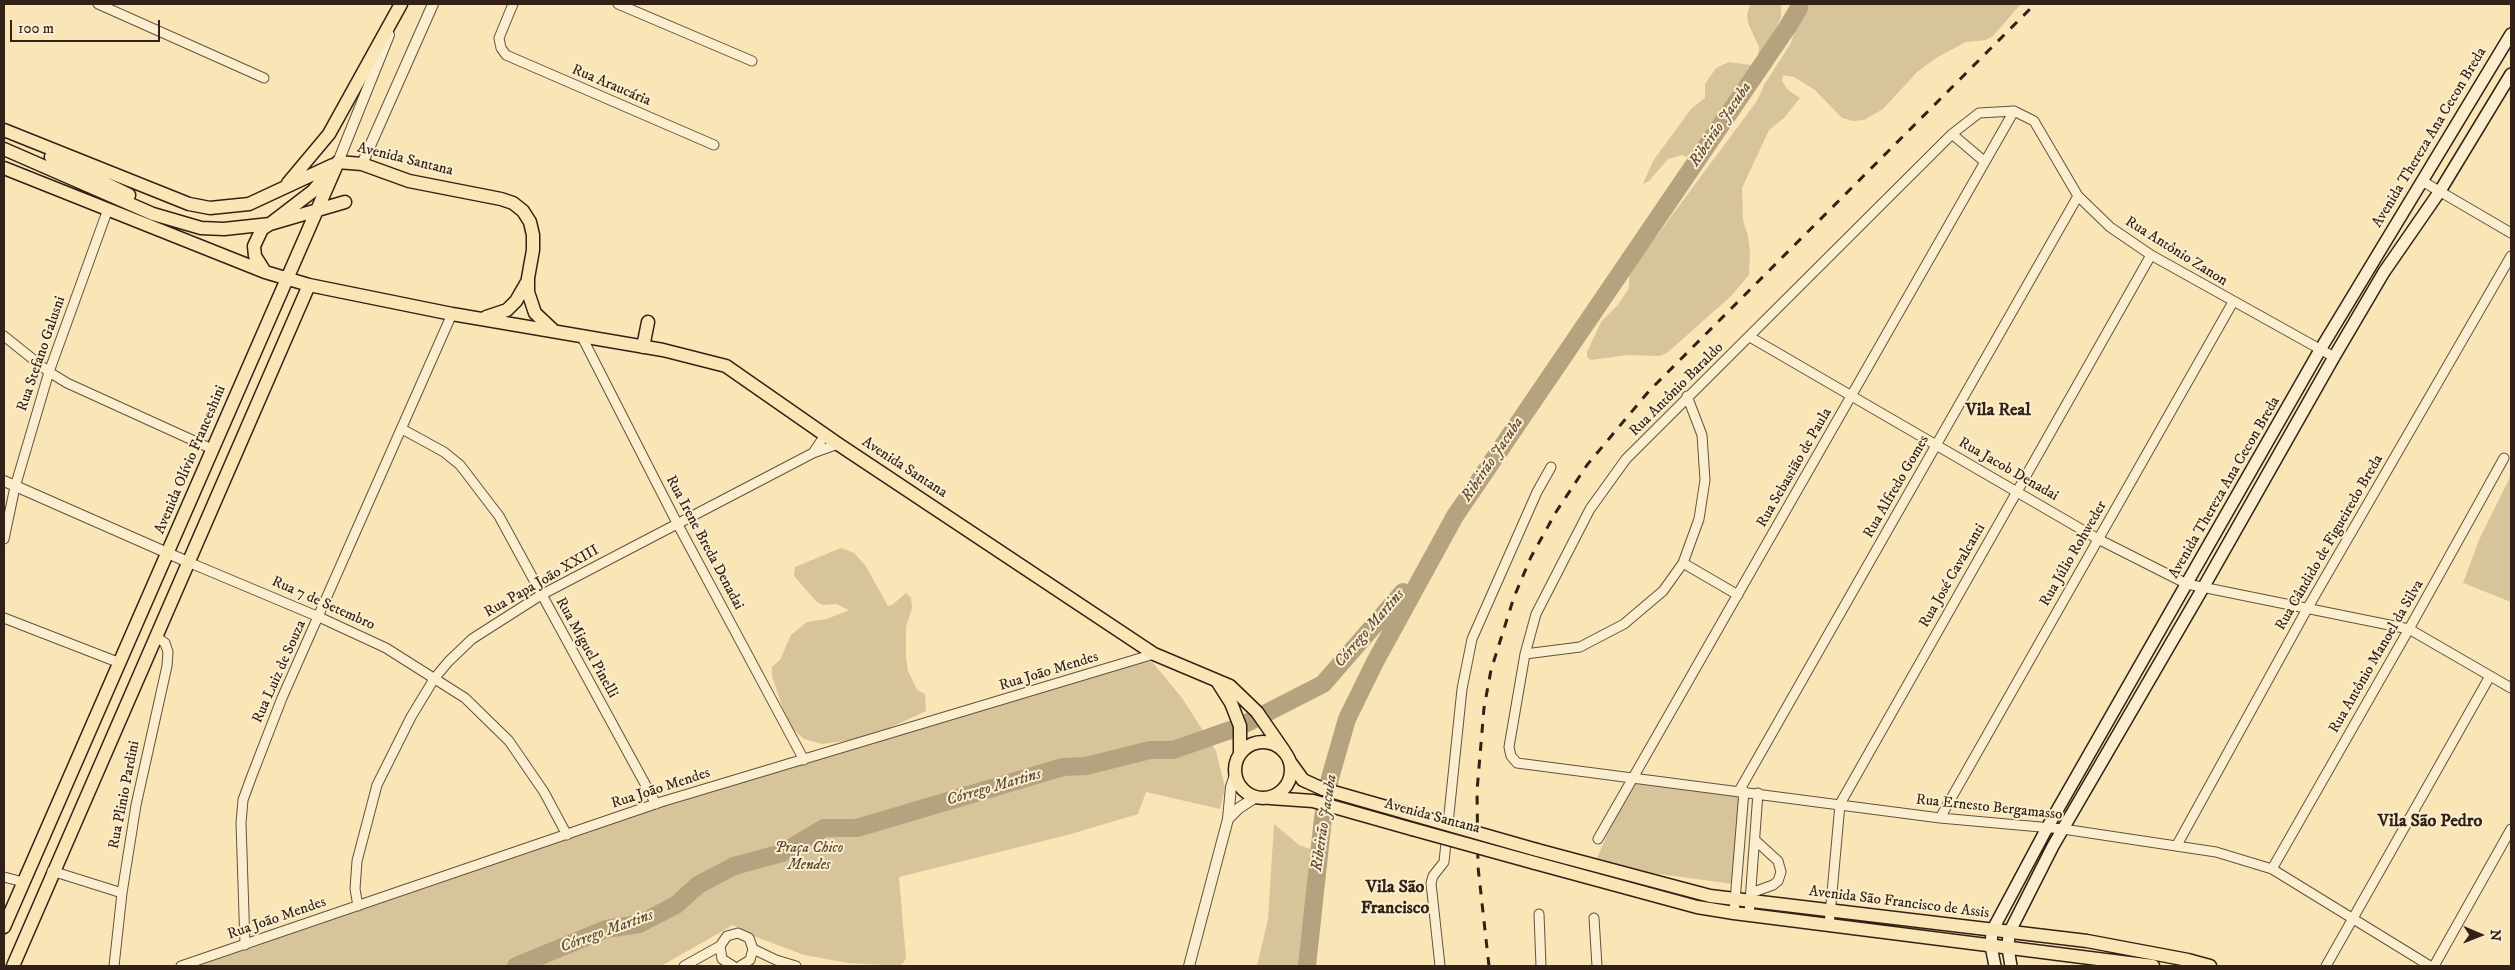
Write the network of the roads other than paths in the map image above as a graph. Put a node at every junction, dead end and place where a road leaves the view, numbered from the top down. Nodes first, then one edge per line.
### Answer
1 (98, 4) edge
2 (401, 4) edge
3 (433, 4) edge
4 (512, 4) edge
5 (618, 4) edge
6 (2511, 34) edge
7 (752, 61) dead end
8 (2511, 74) edge
9 (264, 78) dead end
10 (2014, 111) junction
11 (8, 132) edge
12 (1952, 134) junction
13 (714, 145) dead end
14 (4, 149) edge
15 (338, 162) junction
16 (1985, 162) junction
17 (362, 164) junction
18 (4, 168) edge
19 (2422, 181) junction
20 (281, 190) junction
21 (2440, 191) junction
22 (2078, 196) junction
23 (345, 202) dead end
24 (108, 209) junction
25 (317, 212) junction
26 (153, 214) junction
27 (270, 224) junction
28 (2511, 233) edge
29 (2151, 255) junction
30 (2511, 256) edge
31 (265, 272) junction
32 (528, 278) junction
33 (289, 279) junction
34 (309, 285) junction
35 (2233, 302) junction
36 (452, 314) junction
37 (474, 317) junction
38 (648, 322) dead end
39 (555, 331) junction
40 (4, 336) edge
41 (582, 337) junction
42 (1750, 337) junction
43 (643, 347) junction
44 (2320, 350) junction
45 (2334, 357) junction
46 (49, 372) junction
47 (1687, 396) junction
48 (1851, 397) junction
49 (402, 429) junction
50 (825, 434) junction
51 (838, 444) junction
52 (1937, 446) junction
53 (212, 449) junction
54 (813, 453) junction
55 (2504, 458) dead end
56 (1551, 467) dead end
57 (4, 481) edge
58 (15, 487) junction
59 (2017, 490) junction
60 (677, 523) junction
61 (4, 539) edge
62 (2098, 539) junction
63 (168, 553) junction
64 (188, 562) junction
65 (1682, 563) junction
66 (2187, 584) junction
67 (2204, 588) junction
68 (541, 595) junction
69 (1738, 595) junction
70 (2307, 609) junction
71 (319, 617) junction
72 (4, 618) edge
73 (2409, 629) junction
74 (155, 636) junction
75 (1154, 654) junction
76 (1525, 654) junction
77 (120, 663) junction
78 (2490, 676) junction
79 (434, 679) junction
80 (1218, 681) junction
81 (2511, 688) edge
82 (1240, 754) junction
83 (1287, 756) junction
84 (804, 760) junction
85 (1517, 763) joint
86 (1235, 775) junction
87 (1634, 778) junction
88 (1742, 791) junction
89 (1758, 793) junction
90 (1262, 798) junction
91 (656, 804) junction
92 (1840, 804) junction
93 (1940, 818) junction
94 (1228, 819) junction
95 (2046, 828) junction
96 (2063, 829) junction
97 (2511, 829) edge
98 (567, 835) junction
99 (1598, 839) dead end
100 (1755, 840) junction
101 (2177, 845) junction
102 (1536, 856) junction
103 (1586, 863) joint
104 (2272, 869) junction
105 (52, 871) junction
106 (1588, 876) joint
107 (4, 877) edge
108 (24, 882) junction
109 (122, 893) junction
110 (1750, 897) junction
111 (1735, 899) junction
112 (358, 906) junction
113 (1830, 910) junction
114 (1734, 913) junction
115 (1539, 914) dead end
116 (1749, 915) junction
117 (1594, 918) dead end
118 (2355, 918) junction
119 (1829, 926) junction
120 (4, 928) edge
121 (1992, 931) junction
122 (2009, 933) junction
123 (245, 945) junction
124 (720, 946) junction
125 (1991, 946) junction
126 (2008, 948) junction
127 (753, 949) junction
128 (744, 965) edge
129 (13, 966) edge
130 (114, 966) edge
131 (181, 966) edge
132 (684, 966) edge
133 (733, 966) edge
134 (796, 966) edge
135 (1189, 966) edge
136 (1440, 966) edge
137 (1542, 966) edge
138 (1597, 966) edge
139 (1995, 966) edge
140 (2010, 966) edge
141 (2152, 966) edge
142 (2210, 966) edge
143 (2326, 966) edge
144 (2432, 966) edge

1 - 9 street
2 - 15 street, Avenida Olívio Franceshini
2 - 20 main road
3 - 17 street
4 - 13 street, Rua Araucária
5 - 7 street
6 - 19 main road, Avenida Thereza Ana Cecon Breda
8 - 21 main road, Avenida Thereza Ana Cecon Breda
10 - 12 street, Rua Antônio Baraldo
10 - 16 street, Rua Sebastião de Paula
10 - 22 street, Rua Antônio Zanon
11 - 20 main road
11 - 26 main road
12 - 16 street
12 - 42 street, Rua Antônio Baraldo
14 - 26 main road
15 - 17 main road, Avenida Santana
15 - 20 main road
15 - 25 main road, Avenida Olívio Franceshini
15 - 27 main road, Avenida Santana
16 - 48 street, Rua Sebastião de Paula
17 - 32 main road, Avenida Santana
18 - 24 main road, Avenida Santana
19 - 21 street
19 - 44 main road, Avenida Thereza Ana Cecon Breda
21 - 28 street
21 - 45 main road, Avenida Thereza Ana Cecon Breda
22 - 29 street, Rua Antônio Zanon
22 - 52 street, Rua Alfredo Gomes
23 - 25 main road
24 - 31 main road, Avenida Santana
24 - 46 street, Rua Stefano Galusni
25 - 27 main road
25 - 33 main road, Avenida Olívio Franceshini
26 - 27 main road
27 - 31 main road, Avenida Santana
29 - 35 street, Rua Antônio Zanon
29 - 59 street, Rua José Cavalcanti
30 - 70 street, Rua Cândido de Figueiredo Breda
31 - 33 main road, Avenida Santana
32 - 37 main road, Avenida Santana
32 - 39 main road, Avenida Santana
33 - 34 main road, Avenida Santana
33 - 53 main road, Avenida Olívio Franceshini
34 - 36 main road, Avenida Santana
34 - 64 main road
35 - 44 street, Rua Antônio Zanon
35 - 62 street, Rua Júlio Rohweder
36 - 37 main road, Avenida Santana
36 - 49 street, Rua Luiz de Souza
37 - 39 main road, Avenida Santana
38 - 43 main road
39 - 41 main road, Avenida Santana
40 - 46 street
41 - 43 main road, Avenida Santana
41 - 60 street, Rua Irene Breda Denadai
42 - 47 street, Rua Antônio Baraldo
42 - 48 street, Rua Jacob Denadai
43 - 50 main road, Avenida Santana
44 - 45 street, Rua Antônio Zanon
44 - 66 main road, Avenida Thereza Ana Cecon Breda
45 - 67 main road, Avenida Thereza Ana Cecon Breda
46 - 53 street
46 - 58 street, Rua Stefano Galusni
47 - 65 street
47 - 76 street, Rua Antônio Baraldo
48 - 52 street, Rua Jacob Denadai
48 - 69 street, Rua Sebastião de Paula
49 - 68 street, Rua Miguel Pinelli
49 - 71 street, Rua Luiz de Souza
50 - 51 main road, Avenida Santana
50 - 54 street
51 - 54 street, Rua Papa João XXIII
51 - 75 main road, Avenida Santana
52 - 59 street, Rua Jacob Denadai
52 - 88 street, Rua Alfredo Gomes
53 - 63 main road, Avenida Olívio Franceshini
54 - 60 street, Rua Papa João XXIII
55 - 73 street, Rua Antônio Manoel da Silva
56 - 136 street
57 - 58 street, Rua 7 de Setembro
58 - 61 street, Rua Stefano Galusni
58 - 63 street, Rua 7 de Setembro
59 - 62 street, Rua Jacob Denadai
59 - 92 street, Rua José Cavalcanti
60 - 68 street, Rua Papa João XXIII
60 - 84 street, Rua Irene Breda Denadai
62 - 66 street, Rua Jacob Denadai
62 - 93 street, Rua Júlio Rohweder
63 - 64 street, Rua 7 de Setembro
63 - 77 main road, Avenida Olívio Franceshini
64 - 71 street, Rua 7 de Setembro
64 - 74 main road
65 - 69 street
65 - 76 street
66 - 67 street, Rua Jacob Denadai
66 - 95 main road, Avenida Thereza Ana Cecon Breda
67 - 70 street, Rua Jacob Denadai
67 - 96 main road, Avenida Thereza Ana Cecon Breda
68 - 79 street, Rua Papa João XXIII
68 - 91 street, Rua Miguel Pinelli
69 - 87 street, Rua Sebastião de Paula
70 - 73 street, Rua Jacob Denadai
70 - 101 street, Rua Cândido de Figueiredo Breda
71 - 79 street, Rua 7 de Setembro
71 - 123 street, Rua Luiz de Souza
72 - 77 street
73 - 78 street, Rua Jacob Denadai
73 - 104 street, Rua Antônio Manoel da Silva
74 - 105 main road
74 - 109 street, Rua Plinio Pardini
75 - 80 main road, Avenida Santana
75 - 84 street, Rua João Mendes
76 - 85 street, Rua Antônio Baraldo
77 - 108 main road, Avenida Olívio Franceshini
78 - 81 street, Rua Jacob Denadai
78 - 118 street
79 - 98 street, Rua 7 de Setembro
79 - 112 street, Rua Papa João XXIII
80 - 82 main road
80 - 83 main road, Avenida Santana
82 - 83 main road
82 - 86 main road
83 - 90 main road
83 - 102 main road, Avenida Santana, bridge
84 - 91 street, Rua João Mendes
85 - 87 street, Rua Ernesto Bergamasso
86 - 90 main road
86 - 94 street
87 - 88 street, Rua Ernesto Bergamasso
87 - 99 street, Rua Sebastião de Paula
88 - 89 street, Rua Ernesto Bergamasso
88 - 111 street
89 - 92 street, Rua Ernesto Bergamasso
89 - 100 street
90 - 94 street
90 - 102 main road, Avenida Santana, bridge
91 - 98 street, Rua João Mendes
92 - 93 street, Rua Ernesto Bergamasso
92 - 113 street, Rua José Cavalcanti
93 - 95 street, Rua Ernesto Bergamasso
94 - 135 street
95 - 96 street, Rua Ernesto Bergamasso
95 - 121 main road, Avenida Thereza Ana Cecon Breda
96 - 101 street, Rua Ernesto Bergamasso
96 - 122 main road, Avenida Thereza Ana Cecon Breda
97 - 144 street
98 - 112 street, Rua João Mendes
100 - 110 street
100 - 110 street
101 - 104 street, Rua Ernesto Bergamasso
102 - 103 main road, Avenida Santana
102 - 106 main road, Avenida Santana
103 - 111 main road, Avenida São Francisco de Assis
104 - 118 street, Rua Ernesto Bergamasso
105 - 109 street
105 - 129 main road
106 - 114 main road, Avenida São Francisco de Assis
107 - 108 street
108 - 120 main road, Avenida Olívio Franceshini
109 - 130 street, Rua Plinio Pardini
110 - 111 main road, Avenida São Francisco de Assis
110 - 113 main road, Avenida São Francisco de Assis
110 - 116 street
111 - 114 street
112 - 123 street, Rua João Mendes
113 - 119 street, Rua José Cavalcanti
113 - 121 main road, Avenida São Francisco de Assis
114 - 116 main road, Avenida São Francisco de Assis
115 - 137 street
116 - 119 main road, Avenida São Francisco de Assis
117 - 138 street
118 - 143 street
118 - 144 street, Rua Ernesto Bergamasso
119 - 125 main road, Avenida São Francisco de Assis
121 - 122 main road, Avenida São Francisco de Assis
121 - 125 main road, Avenida Thereza Ana Cecon Breda
122 - 126 main road, Avenida Thereza Ana Cecon Breda
122 - 142 main road, Avenida São Francisco de Assis
123 - 131 street, Rua João Mendes
124 - 127 street
124 - 132 street
124 - 133 street
125 - 126 main road, Avenida São Francisco de Assis
125 - 139 main road, Avenida Thereza Ana Cecon Breda
126 - 140 main road, Avenida Thereza Ana Cecon Breda
126 - 141 main road, Avenida São Francisco de Assis
127 - 128 street
127 - 134 street

